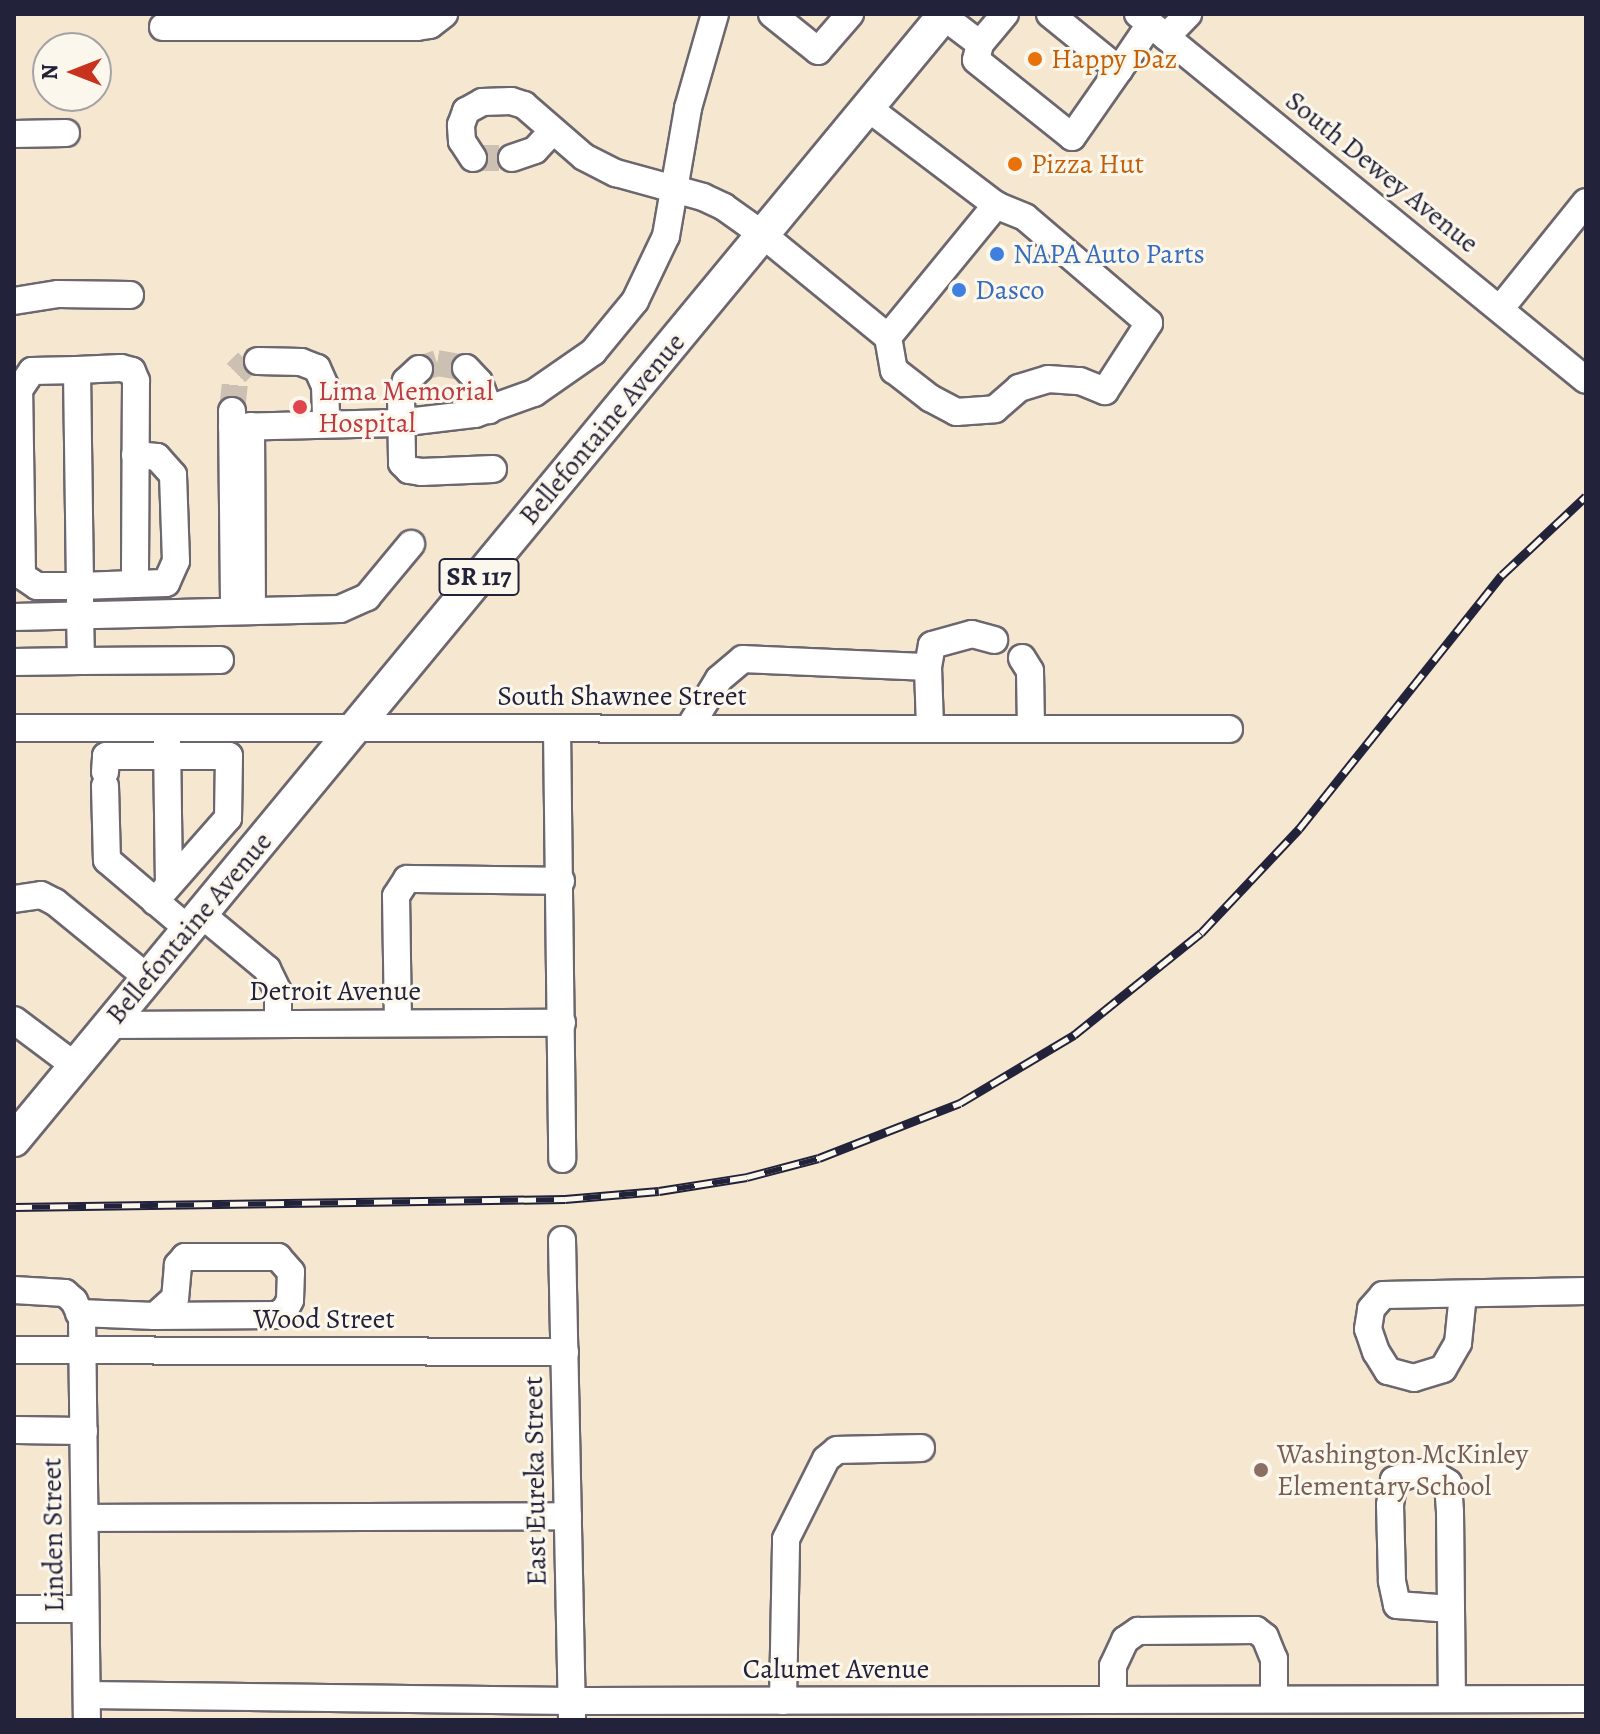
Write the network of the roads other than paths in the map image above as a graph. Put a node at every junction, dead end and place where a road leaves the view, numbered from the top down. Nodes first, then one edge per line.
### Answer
1 (444, 14) edge
2 (715, 14) edge
3 (772, 14) edge
4 (850, 14) edge
5 (1005, 14) edge
6 (1050, 14) edge
7 (1188, 14) edge
8 (944, 15) edge
9 (1151, 25) edge
10 (163, 27) dead end
11 (980, 44) junction
12 (1119, 70) junction
13 (867, 107) junction
14 (553, 131) junction
15 (66, 133) dead end
16 (14, 134) edge
17 (473, 158) dead end
18 (512, 158) tunnel mouth
19 (675, 189) junction
20 (1586, 202) edge
21 (996, 205) junction
22 (762, 234) junction
23 (130, 295) dead end
24 (14, 301) edge
25 (1500, 309) junction
26 (888, 337) junction
27 (258, 361) dead end
28 (466, 368) dead end
29 (419, 369) dead end
30 (77, 370) junction
31 (1586, 380) edge
32 (489, 410) junction
33 (398, 423) junction
34 (326, 424) junction
35 (135, 455) junction
36 (493, 469) dead end
37 (17, 482) edge
38 (411, 544) dead end
39 (135, 584) junction
40 (80, 586) junction
41 (243, 611) junction
42 (80, 615) junction
43 (14, 617) edge
44 (994, 640) dead end
45 (1022, 658) dead end
46 (220, 660) dead end
47 (81, 661) junction
48 (14, 662) edge
49 (928, 667) junction
50 (14, 728) edge
51 (167, 728) junction
52 (557, 728) junction
53 (689, 728) junction
54 (930, 728) junction
55 (1031, 728) junction
56 (1229, 729) dead end
57 (353, 730) junction
58 (167, 756) junction
59 (561, 881) junction
60 (162, 891) junction
61 (14, 899) edge
62 (195, 921) junction
63 (148, 978) junction
64 (14, 1020) edge
65 (278, 1022) junction
66 (398, 1022) junction
67 (562, 1023) junction
68 (109, 1025) junction
69 (75, 1066) junction
70 (14, 1140) edge
71 (562, 1159) dead end
72 (562, 1240) dead end
73 (14, 1290) edge
74 (1586, 1291) edge
75 (1463, 1294) dead end
76 (79, 1313) junction
77 (155, 1316) junction
78 (83, 1349) junction
79 (14, 1350) edge
80 (565, 1352) junction
81 (14, 1430) edge
82 (84, 1431) junction
83 (921, 1448) dead end
84 (568, 1516) junction
85 (85, 1518) junction
86 (14, 1609) edge
87 (85, 1609) junction
88 (1451, 1609) junction
89 (1274, 1699) junction
90 (1452, 1699) junction
91 (1586, 1699) edge
92 (1113, 1700) junction
93 (783, 1701) junction
94 (87, 1707) edge
95 (373, 1709) edge
96 (452, 1710) edge
97 (1361, 1710) edge
98 (572, 1711) edge

1 - 10 street
2 - 19 street
3 - 4 street
5 - 11 street
6 - 12 street
7 - 9 street
8 - 11 street
8 - 13 main road, Bellefontaine Avenue / SR 117
9 - 12 street
9 - 25 street, South Dewey Avenue
11 - 12 street
13 - 21 street
13 - 22 main road, Bellefontaine Avenue / SR 117
14 - 17 street
14 - 18 street
14 - 19 street
15 - 16 street
19 - 22 street
19 - 32 street
20 - 25 street
21 - 26 street
21 - 26 street
22 - 26 street
22 - 57 main road, Bellefontaine Avenue / SR 117
23 - 24 street
25 - 31 street, South Dewey Avenue
27 - 34 street
28 - 32 street
29 - 33 street
30 - 35 street
30 - 37 street
30 - 40 street
32 - 33 street
33 - 34 street
33 - 36 street
34 - 41 street
35 - 39 street
35 - 39 street
37 - 40 street
38 - 41 street
39 - 40 street
40 - 42 street
41 - 42 street
42 - 43 street
42 - 47 street
44 - 49 street
45 - 55 street
46 - 47 street
47 - 48 street
49 - 53 street
49 - 54 street
50 - 51 street, South Shawnee Street
51 - 57 street, South Shawnee Street
51 - 58 street
52 - 53 street, South Shawnee Street
52 - 57 street, South Shawnee Street
52 - 59 street
53 - 54 street, South Shawnee Street
54 - 55 street, South Shawnee Street
55 - 56 street, South Shawnee Street
57 - 62 main road, Bellefontaine Avenue / SR 117
58 - 60 street
58 - 60 street
58 - 60 street
59 - 66 street
59 - 67 street
60 - 62 street
61 - 63 street
62 - 63 main road, Bellefontaine Avenue / SR 117
62 - 65 street
63 - 68 main road, Bellefontaine Avenue / SR 117
64 - 69 street
65 - 66 street, Detroit Avenue
65 - 68 street, Detroit Avenue
66 - 67 street, Detroit Avenue
67 - 71 street
68 - 69 main road, Bellefontaine Avenue / SR 117
69 - 70 main road, Bellefontaine Avenue / SR 117
72 - 80 street, East Eureka Street
73 - 76 street
74 - 75 street
76 - 77 street
76 - 78 street, Linden Street
77 - 77 street
78 - 79 street, Wood Street
78 - 80 street, Wood Street
78 - 82 street, Linden Street
80 - 84 street, East Eureka Street
81 - 82 street
82 - 85 street, Linden Street
83 - 93 street
84 - 85 street
84 - 98 street, East Eureka Street
85 - 87 street, Linden Street
86 - 87 street
87 - 94 street, Linden Street
88 - 88 street
88 - 90 street
89 - 92 street, Calumet Avenue
89 - 92 street
89 - 97 street, Calumet Avenue
90 - 91 street, Calumet Avenue
90 - 97 street, Calumet Avenue
92 - 93 street, Calumet Avenue
93 - 98 street, Calumet Avenue
94 - 95 street, Calumet Avenue
95 - 96 street, Calumet Avenue
96 - 98 street, Calumet Avenue

